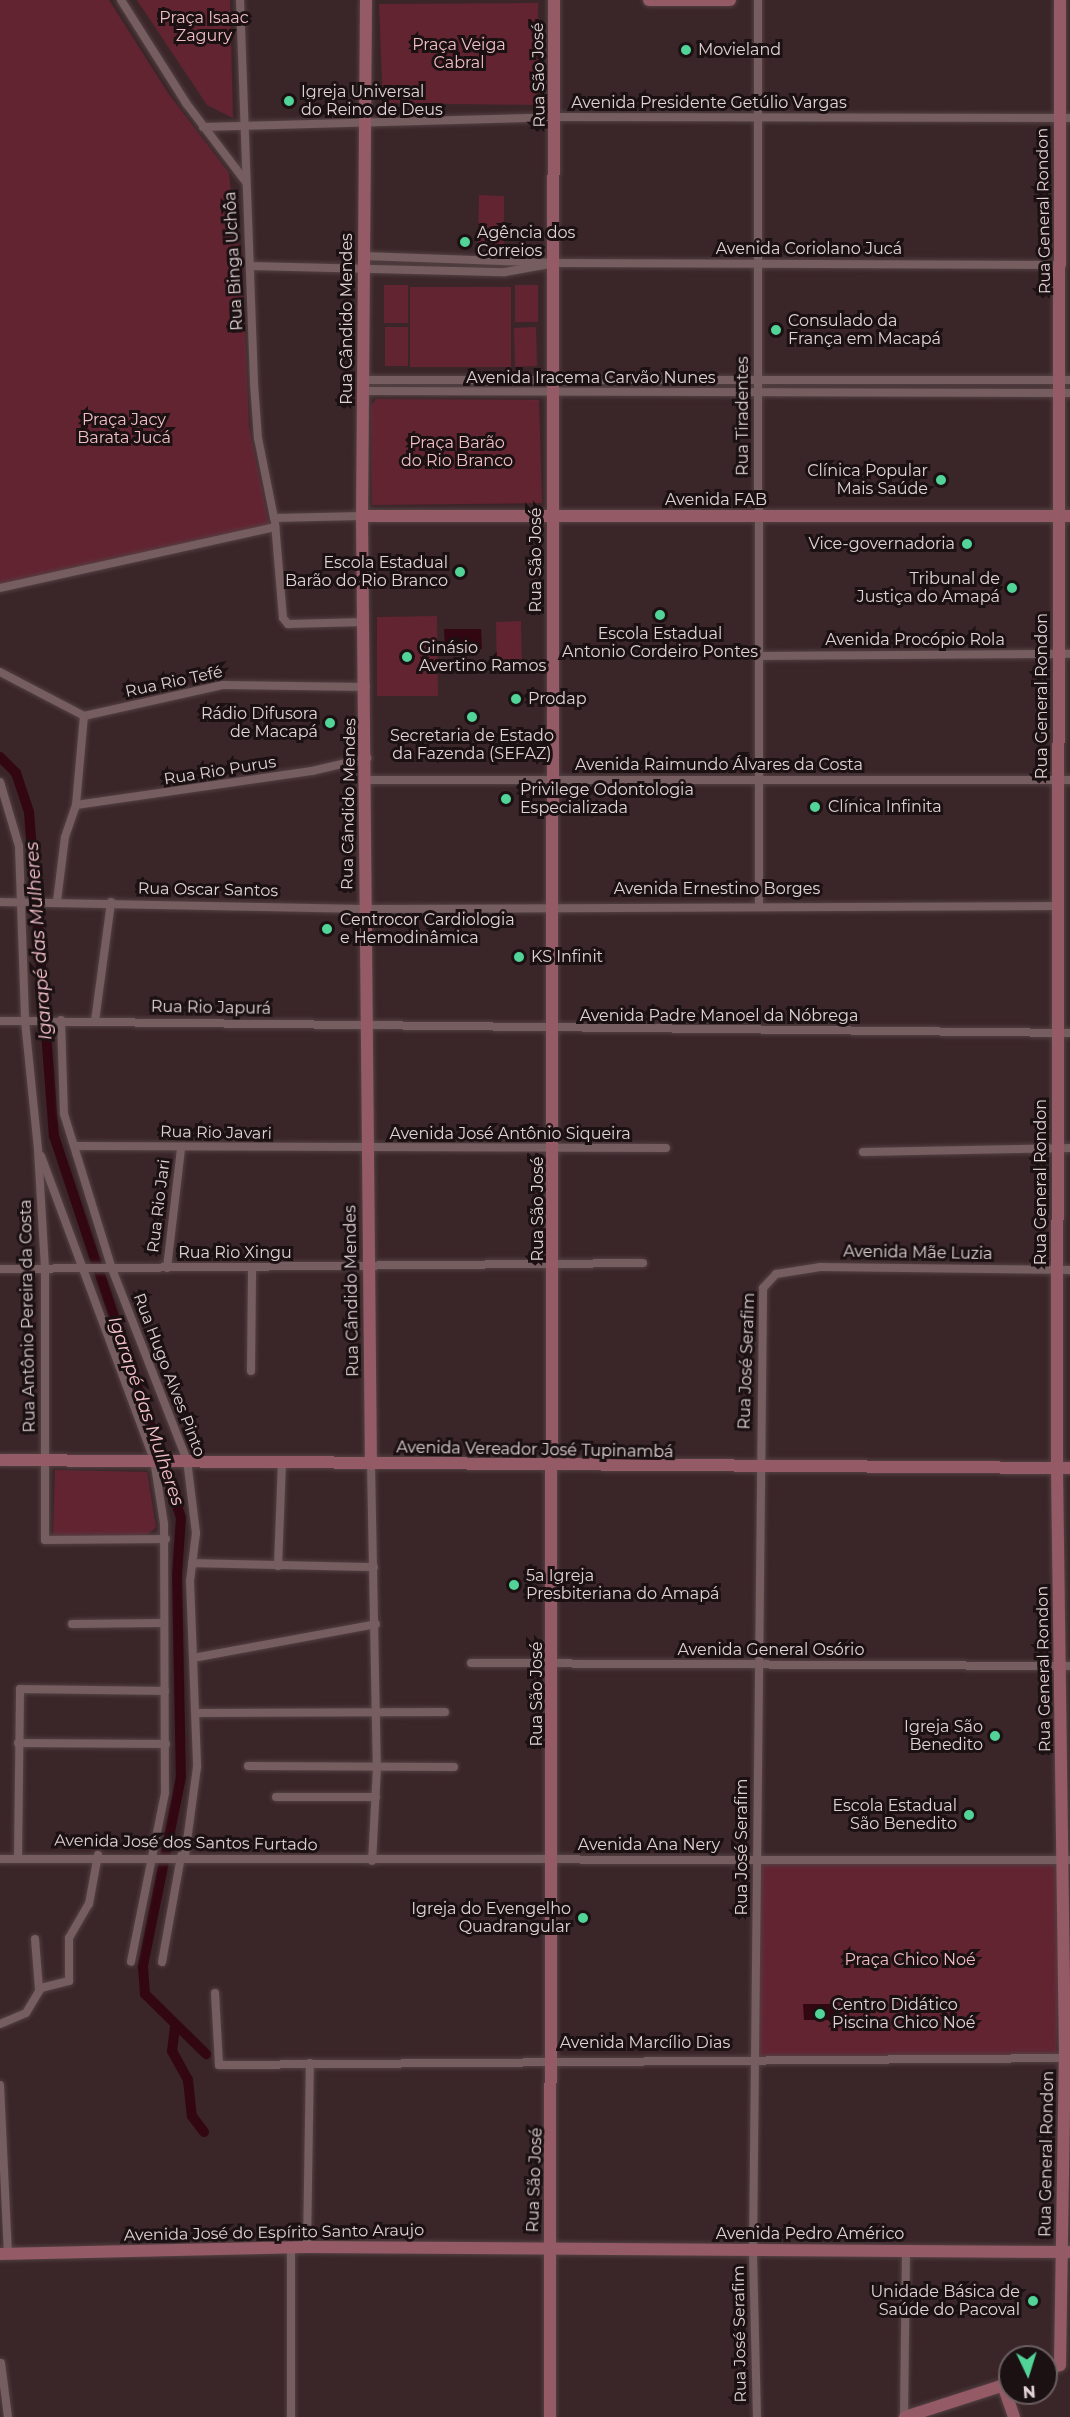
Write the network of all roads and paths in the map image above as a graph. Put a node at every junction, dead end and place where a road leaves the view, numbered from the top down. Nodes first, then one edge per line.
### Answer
1 (121, 0) edge
2 (240, 0) edge
3 (366, 0) edge
4 (554, 0) edge
5 (649, 0) edge
6 (730, 0) edge
7 (758, 0) edge
8 (1060, 0) edge
9 (556, 117) junction
10 (1065, 118) edge
11 (365, 119) junction
12 (757, 120) junction
13 (247, 126) junction
14 (204, 127) junction
15 (246, 183) junction
16 (364, 262) junction
17 (556, 263) junction
18 (758, 264) junction
19 (1063, 264) junction
20 (251, 266) junction
21 (758, 379) junction
22 (979, 380) junction
23 (554, 381) junction
24 (363, 386) junction
25 (1065, 387) edge
26 (978, 392) junction
27 (554, 394) junction
28 (758, 394) junction
29 (362, 516) junction
30 (758, 516) junction
31 (1065, 516) edge
32 (553, 517) junction
33 (275, 522) junction
34 (0, 588) edge
35 (365, 622) junction
36 (1064, 654) edge
37 (760, 656) junction
38 (0, 672) edge
39 (367, 687) junction
40 (84, 716) junction
41 (367, 758) junction
42 (367, 780) junction
43 (552, 780) junction
44 (1064, 780) edge
45 (760, 781) junction
46 (0, 782) edge
47 (76, 806) junction
48 (24, 901) junction
49 (53, 901) junction
50 (0, 902) edge
51 (111, 902) junction
52 (759, 904) junction
53 (554, 906) junction
54 (1064, 906) edge
55 (365, 909) junction
56 (57, 1020) junction
57 (0, 1021) edge
58 (27, 1021) junction
59 (95, 1021) junction
60 (368, 1026) junction
61 (553, 1031) junction
62 (1064, 1033) edge
63 (77, 1146) junction
64 (181, 1148) junction
65 (554, 1148) junction
66 (666, 1148) dead end
67 (1056, 1148) junction
68 (1070, 1148) edge
69 (38, 1150) junction
70 (354, 1150) joint
71 (367, 1150) junction
72 (863, 1152) dead end
73 (643, 1263) dead end
74 (554, 1265) junction
75 (252, 1268) junction
76 (364, 1268) junction
77 (0, 1269) edge
78 (45, 1269) junction
79 (90, 1269) junction
80 (111, 1269) junction
81 (167, 1269) junction
82 (1064, 1270) edge
83 (766, 1278) joint
84 (251, 1371) dead end
85 (0, 1460) edge
86 (156, 1460) junction
87 (183, 1460) junction
88 (45, 1461) junction
89 (282, 1462) junction
90 (371, 1464) junction
91 (554, 1468) junction
92 (759, 1468) junction
93 (1064, 1468) edge
94 (166, 1539) junction
95 (192, 1563) junction
96 (278, 1566) junction
97 (374, 1567) junction
98 (161, 1623) junction
99 (72, 1624) dead end
100 (376, 1624) junction
101 (193, 1658) junction
102 (471, 1663) dead end
103 (554, 1664) junction
104 (758, 1665) junction
105 (1066, 1666) edge
106 (165, 1690) junction
107 (445, 1712) dead end
108 (196, 1713) junction
109 (377, 1713) junction
110 (18, 1743) junction
111 (166, 1744) junction
112 (248, 1766) dead end
113 (377, 1767) junction
114 (454, 1767) dead end
115 (276, 1797) dead end
116 (376, 1797) junction
117 (98, 1855) junction
118 (154, 1855) junction
119 (180, 1856) junction
120 (18, 1857) junction
121 (0, 1858) edge
122 (552, 1860) junction
123 (756, 1860) junction
124 (1066, 1860) edge
125 (372, 1861) junction
126 (35, 1939) dead end
127 (131, 1962) dead end
128 (162, 1962) dead end
129 (39, 1989) junction
130 (216, 1993) dead end
131 (0, 2024) edge
132 (758, 2057) junction
133 (1067, 2058) edge
134 (555, 2059) junction
135 (310, 2063) junction
136 (0, 2085) edge
137 (3, 2152) edge
138 (308, 2247) junction
139 (291, 2248) junction
140 (753, 2250) junction
141 (549, 2251) junction
142 (906, 2251) junction
143 (1066, 2252) edge
144 (4, 2254) edge
145 (0, 2363) edge
146 (1065, 2363) edge
147 (998, 2387) edge
148 (8, 2417) edge
149 (291, 2417) edge
150 (550, 2417) edge
151 (757, 2417) edge
152 (905, 2417) edge

1 - 14 street
2 - 13 street, Rua Binga Uchôa
3 - 11 street, Rua Cândido Mendes
4 - 9 street, Rua São José
5 - 6 street
7 - 12 street, Rua Tiradentes
8 - 10 street, Rua General Rondon
9 - 11 street, Avenida Presidente Getúlio Vargas
9 - 12 street, Avenida Presidente Getúlio Vargas
9 - 17 street, Rua São José
10 - 12 street, Avenida Presidente Getúlio Vargas
10 - 19 street, Rua General Rondon
11 - 13 street, Avenida Presidente Getúlio Vargas
11 - 16 street, Rua Cândido Mendes
12 - 18 street, Rua Tiradentes
13 - 14 street, Avenida Presidente Getúlio Vargas
13 - 15 street, Rua Binga Uchôa
14 - 15 street
15 - 20 street, Rua Binga Uchôa
16 - 17 street, Avenida Coriolano Jucá
16 - 17 street, Avenida Coriolano Jucá
16 - 20 street, Avenida Coriolano Jucá
16 - 24 street, Rua Cândido Mendes
17 - 18 street, Avenida Coriolano Jucá
17 - 23 street, Rua São José
18 - 19 street, Avenida Coriolano Jucá
18 - 21 street, Rua Tiradentes
19 - 25 street, Rua General Rondon
20 - 33 street, Rua Binga Uchôa
21 - 22 street, Avenida Iracema Carvão Nunes
21 - 23 street, Avenida Iracema Carvão Nunes
21 - 28 street, Rua Tiradentes
22 - 25 street, Avenida Iracema Carvão Nunes
22 - 26 street
23 - 24 street, Avenida Iracema Carvão Nunes
23 - 27 street, Rua São José
24 - 27 street, Avenida Iracema Carvão Nunes
24 - 29 street, Rua Cândido Mendes
25 - 26 street, Avenida Iracema Carvão Nunes
25 - 31 street, Rua General Rondon
26 - 28 street, Avenida Iracema Carvão Nunes
27 - 28 street, Avenida Iracema Carvão Nunes
27 - 32 street, Rua São José
28 - 30 street, Rua Tiradentes
29 - 32 street, Avenida FAB
29 - 33 street
29 - 35 street, Rua Cândido Mendes
30 - 31 street, Avenida FAB
30 - 32 street, Avenida FAB
30 - 37 street, Rua Tiradentes
31 - 36 street, Rua General Rondon
32 - 43 street, Rua São José
33 - 34 street
33 - 35 street, Rua Binga Uchôa
35 - 39 street, Rua Cândido Mendes
36 - 37 street, Avenida Procópio Rola
36 - 44 street, Rua General Rondon
37 - 45 street, Rua Tiradentes
38 - 40 street
39 - 40 street, Rua Rio Tefé
39 - 41 street, Rua Cândido Mendes
40 - 47 street
41 - 42 street, Rua Cândido Mendes
41 - 47 street, Rua Rio Purus
42 - 43 street, Avenida Raimundo Álvares da Costa
42 - 55 street, Rua Cândido Mendes
43 - 45 street, Avenida Raimundo Álvares da Costa
43 - 53 street, Rua São José
44 - 45 street, Avenida Raimundo Álvares da Costa
44 - 54 street, Rua General Rondon
45 - 52 street, Rua Tiradentes
46 - 48 street, Rua Antônio Pereira da Costa
47 - 49 street
48 - 49 street, Rua Oscar Santos
48 - 50 street
48 - 58 street, Rua Antônio Pereira da Costa
49 - 51 street, Rua Oscar Santos
51 - 55 street, Rua Oscar Santos
51 - 59 street
52 - 53 street, Avenida Ernestino Borges
52 - 54 street, Avenida Ernestino Borges
53 - 55 street, Avenida Ernestino Borges
53 - 61 street, Rua São José
54 - 62 street, Rua General Rondon
55 - 60 street, Rua Cândido Mendes
56 - 58 street, Rua Rio Japurá
56 - 59 street, Rua Rio Japurá
56 - 63 street, Rua Hugo Alves Pinto
57 - 58 street
58 - 69 street, Rua Antônio Pereira da Costa
59 - 60 street, Rua Rio Japurá
60 - 61 street, Avenida Padre Manoel da Nóbrega
60 - 71 street, Rua Cândido Mendes
61 - 62 street, Avenida Padre Manoel da Nóbrega
61 - 65 street, Rua São José
62 - 67 street, Rua General Rondon
63 - 64 street, Rua Rio Javari
63 - 80 street, Rua Hugo Alves Pinto
64 - 70 street, Rua Rio Javari
64 - 81 street, Rua Rio Jari
65 - 66 street, Avenida José Antônio Siqueira
65 - 71 street, Avenida José Antônio Siqueira
65 - 74 street, Rua São José
67 - 68 street
67 - 72 street
67 - 82 street, Rua General Rondon
69 - 78 street, Rua Antônio Pereira da Costa
69 - 79 street
70 - 71 street, Avenida José Antônio Siqueira
71 - 76 street, Rua Cândido Mendes
73 - 74 street
74 - 76 street
74 - 91 street, Rua São José
75 - 76 street, Rua Rio Xingu
75 - 81 street, Rua Rio Xingu
75 - 84 street
76 - 90 street, Rua Cândido Mendes
77 - 78 street
78 - 79 street
78 - 88 street, Rua Antônio Pereira da Costa
79 - 80 street
79 - 86 street
80 - 81 street, Rua Rio Xingu
80 - 87 street, Rua Hugo Alves Pinto
82 - 83 street, Avenida Mãe Luzia
82 - 93 street, Rua General Rondon
83 - 92 street, Rua José Serafim
85 - 88 street, Avenida Vereador José Tupinambá
86 - 87 street, Avenida Vereador José Tupinambá
86 - 88 street, Avenida Vereador José Tupinambá
86 - 94 street
87 - 89 street, Avenida Vereador José Tupinambá
87 - 95 street, Rua Hugo Alves Pinto
88 - 94 street, Rua Antônio Pereira da Costa
89 - 90 street, Avenida Vereador José Tupinambá
89 - 96 street
90 - 91 street, Avenida Vereador José Tupinambá
90 - 97 street, Rua Cândido Mendes
91 - 92 street, Avenida Vereador José Tupinambá
91 - 103 street, Rua São José
92 - 93 street, Avenida Vereador José Tupinambá
92 - 104 street, Rua José Serafim
93 - 105 street, Rua General Rondon
94 - 98 street
95 - 96 street
95 - 101 street, Rua Hugo Alves Pinto
96 - 97 street
97 - 100 street, Rua Cândido Mendes
98 - 99 street
98 - 106 street
100 - 101 street
100 - 109 street, Rua Cândido Mendes
101 - 108 street, Rua Hugo Alves Pinto
102 - 103 street, Avenida General Osório
103 - 104 street, Avenida General Osório
103 - 122 street, Rua São José
104 - 105 street, Avenida General Osório
104 - 123 street, Rua José Serafim
105 - 124 street, Rua General Rondon
106 - 110 street
106 - 111 street
107 - 109 street
108 - 109 street
108 - 119 street, Rua Hugo Alves Pinto
109 - 113 street, Rua Cândido Mendes
110 - 111 street
110 - 120 street
111 - 118 street
112 - 113 street
113 - 114 street
113 - 116 street, Rua Cândido Mendes
115 - 116 street
116 - 125 street, Rua Cândido Mendes
117 - 118 street, Avenida José dos Santos Furtado
117 - 120 street, Avenida José dos Santos Furtado
117 - 129 street
118 - 119 street, Avenida José dos Santos Furtado
118 - 127 street
119 - 125 street, Avenida José dos Santos Furtado
119 - 128 street, Rua Hugo Alves Pinto
120 - 121 street, Avenida José dos Santos Furtado
122 - 123 street, Avenida Ana Nery
122 - 125 street, Avenida Ana Nery
122 - 134 street, Rua São José
123 - 124 street, Avenida Ana Nery
123 - 132 street, Rua José Serafim
124 - 133 street, Rua General Rondon
126 - 129 street
129 - 131 street
130 - 135 street, Avenida Marcílio Dias
132 - 133 street, Avenida Marcílio Dias
132 - 134 street, Avenida Marcílio Dias
132 - 140 street, Rua José Serafim
133 - 143 street, Rua General Rondon
134 - 135 street, Avenida Marcílio Dias
134 - 141 street, Rua São José
135 - 138 street
136 - 137 street
137 - 144 street
138 - 139 street, Avenida José do Espírito Santo Araujo
138 - 141 street, Avenida José do Espírito Santo Araujo
139 - 144 street, Avenida José do Espírito Santo Araujo
139 - 149 street
140 - 141 street, Avenida Pedro Américo
140 - 142 street, Avenida Pedro Américo
140 - 151 street, Rua José Serafim
141 - 150 street, Rua São José
142 - 143 street, Avenida Pedro Américo
142 - 152 street
143 - 146 street, Rua General Rondon
145 - 148 street
147 - 152 street

